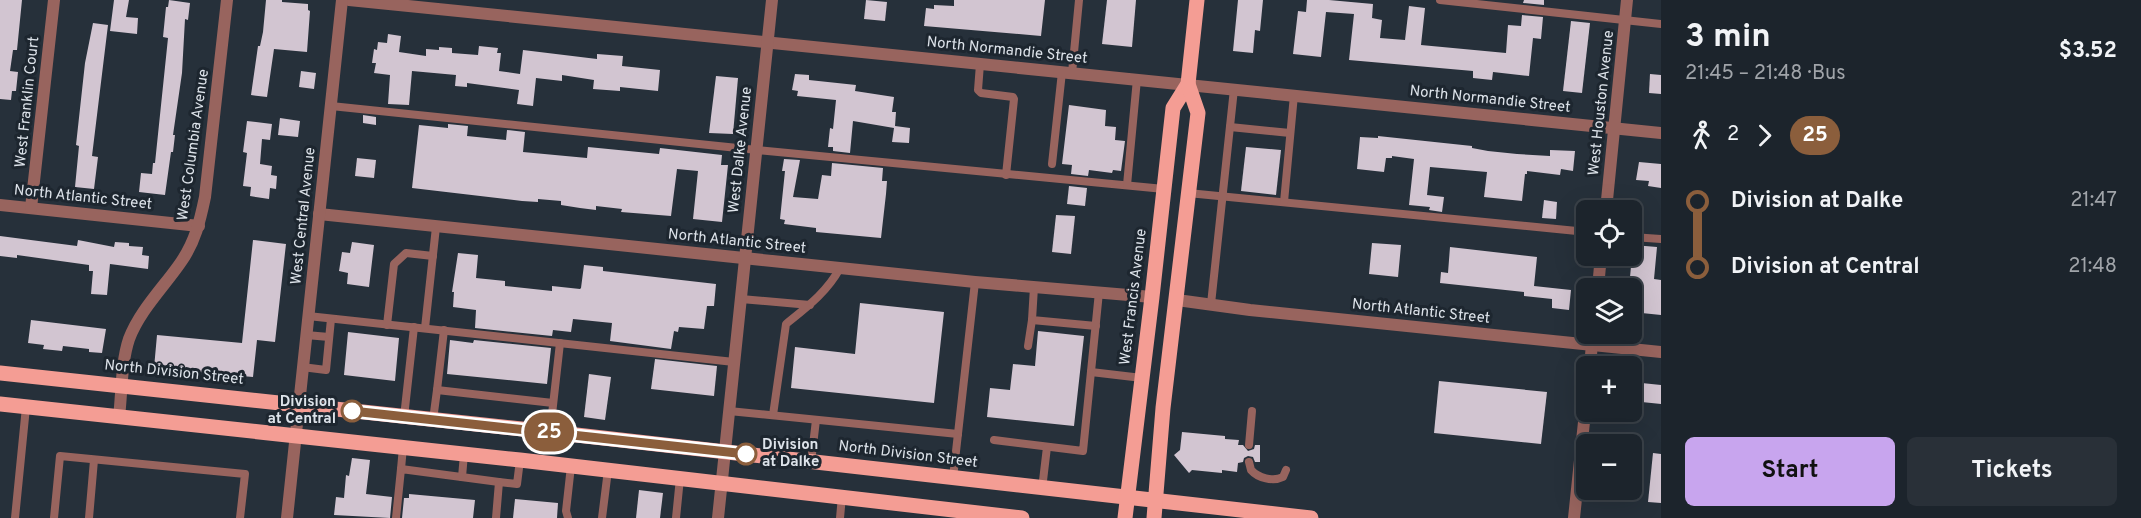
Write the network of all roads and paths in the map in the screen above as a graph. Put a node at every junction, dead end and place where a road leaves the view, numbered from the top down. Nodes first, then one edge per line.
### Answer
1 (54, 0) edge
2 (227, 0) edge
3 (342, 0) edge
4 (350, 0) edge
5 (772, 0) edge
6 (1079, 0) edge
7 (1197, 0) edge
8 (1440, 0) edge
9 (1627, 0) edge
10 (1625, 20) junction
11 (1661, 24) edge
12 (768, 43) junction
13 (980, 64) junction
14 (1067, 72) junction
15 (1137, 79) junction
16 (1188, 84) junction
17 (1234, 89) junction
18 (1294, 95) junction
19 (331, 106) junction
20 (1230, 128) junction
21 (1614, 128) junction
22 (1661, 133) edge
23 (1290, 134) junction
24 (757, 150) junction
25 (1052, 164) dead end
26 (1006, 175) junction
27 (1127, 185) junction
28 (1164, 189) junction
29 (1187, 193) junction
30 (1222, 196) junction
31 (1607, 200) edge
32 (1284, 202) junction
33 (0, 205) edge
34 (32, 208) junction
35 (319, 214) junction
36 (199, 226) junction
37 (436, 227) junction
38 (1576, 231) edge
39 (1642, 238) edge
40 (1661, 239) edge
41 (433, 256) junction
42 (745, 258) junction
43 (840, 268) junction
44 (975, 282) junction
45 (1034, 287) junction
46 (1099, 292) junction
47 (1152, 297) junction
48 (741, 300) junction
49 (1177, 300) junction
50 (1211, 304) junction
51 (810, 305) junction
52 (308, 316) junction
53 (331, 319) junction
54 (1032, 320) junction
55 (387, 325) junction
56 (1096, 326) junction
57 (414, 327) junction
58 (425, 328) junction
59 (444, 330) junction
60 (306, 334) junction
61 (329, 337) junction
62 (1576, 338) edge
63 (560, 343) junction
64 (1619, 344) edge
65 (1028, 346) dead end
66 (1661, 352) edge
67 (734, 362) junction
68 (302, 367) junction
69 (1091, 372) junction
70 (0, 373) edge
71 (1142, 378) junction
72 (122, 386) junction
73 (437, 390) junction
74 (553, 403) junction
75 (0, 404) edge
76 (298, 405) junction
77 (26, 407) junction
78 (729, 411) junction
79 (1252, 411) dead end
80 (773, 416) junction
81 (119, 417) junction
82 (404, 417) junction
83 (434, 420) junction
84 (816, 420) junction
85 (1584, 422) edge
86 (550, 432) junction
87 (958, 434) junction
88 (295, 435) junction
89 (994, 440) dead end
90 (1249, 445) dead end
91 (403, 447) junction
92 (1047, 447) junction
93 (725, 452) junction
94 (464, 454) junction
95 (94, 460) junction
96 (520, 460) junction
97 (811, 462) junction
98 (1249, 462) dead end
99 (571, 466) junction
100 (401, 469) junction
101 (608, 470) junction
102 (1286, 470) dead end
103 (462, 477) junction
104 (680, 478) junction
105 (953, 478) junction
106 (499, 482) junction
107 (722, 482) junction
108 (1042, 489) junction
109 (842, 496) junction
110 (1128, 497) junction
111 (1155, 499) junction
112 (961, 514) edge
113 (15, 518) edge
114 (54, 518) edge
115 (89, 518) edge
116 (240, 518) edge
117 (286, 518) edge
118 (396, 518) edge
119 (496, 518) edge
120 (568, 518) edge
121 (602, 518) edge
122 (676, 518) edge
123 (718, 518) edge
124 (840, 518) edge
125 (1022, 518) edge
126 (1125, 518) edge
127 (1154, 518) edge
128 (1311, 518) edge
129 (1574, 518) edge

1 - 34 street, West Franklin Court
2 - 36 street, West Columbia Avenue
3 - 19 street, West Central Avenue
4 - 12 street, North Normandie Street
5 - 12 street, West Dalke Avenue
6 - 14 lane
7 - 16 main road, West Francis Avenue
8 - 10 lane
9 - 10 street, West Houston Avenue
10 - 11 lane
10 - 21 street, West Houston Avenue
12 - 13 street, North Normandie Street
12 - 24 street, West Dalke Avenue
13 - 14 street, North Normandie Street
13 - 26 lane
14 - 15 street, North Normandie Street
14 - 25 lane
15 - 16 street, North Normandie Street
15 - 27 lane
16 - 17 street, North Normandie Street
16 - 28 main road, West Francis Avenue
16 - 29 main road, West Francis Avenue
17 - 18 street, North Normandie Street
17 - 20 lane
18 - 21 street, North Normandie Street
18 - 23 lane
19 - 24 lane
19 - 35 street, West Central Avenue
20 - 23 lane
20 - 30 lane
21 - 22 street, North Normandie Street
21 - 31 street, West Houston Avenue
23 - 32 lane
24 - 26 lane
24 - 42 street, West Dalke Avenue
26 - 27 lane
27 - 28 lane
28 - 47 main road, West Francis Avenue
29 - 30 lane
29 - 49 main road, West Francis Avenue
30 - 32 lane
30 - 50 lane
32 - 38 lane
33 - 34 street, North Atlantic Street
34 - 36 street, North Atlantic Street
35 - 37 street, North Atlantic Street
35 - 52 street, West Central Avenue
36 - 72 street, West Columbia Avenue
37 - 41 lane
37 - 42 street, North Atlantic Street
39 - 40 lane
41 - 55 lane
41 - 58 lane
42 - 43 street, North Atlantic Street
42 - 48 street, West Dalke Avenue
43 - 44 street, North Atlantic Street
43 - 51 lane
44 - 45 street, North Atlantic Street
44 - 87 lane
45 - 46 street, North Atlantic Street
45 - 54 lane
46 - 47 street, North Atlantic Street
46 - 56 lane
47 - 71 main road, West Francis Avenue
48 - 51 lane
48 - 67 street, West Dalke Avenue
49 - 50 street, North Atlantic Street
49 - 111 main road, West Francis Avenue
50 - 62 street, North Atlantic Street
51 - 80 lane
52 - 53 lane
52 - 60 street, West Central Avenue
53 - 55 lane
53 - 61 lane
54 - 56 lane
54 - 65 lane
55 - 57 lane
56 - 69 lane
57 - 58 lane
57 - 82 lane
58 - 59 lane
59 - 63 lane
59 - 73 lane
60 - 61 lane
60 - 68 street, West Central Avenue
61 - 68 lane
63 - 67 lane
63 - 74 lane
64 - 66 street, North Atlantic Street
67 - 78 street, West Dalke Avenue
68 - 76 street, West Central Avenue
69 - 71 lane
69 - 92 lane
70 - 72 main road, North Division Street
71 - 110 main road, West Francis Avenue
72 - 76 main road, North Division Street
72 - 81 street, West Columbia Avenue
73 - 74 lane
73 - 83 lane
74 - 86 lane
75 - 77 main road
76 - 82 main road, North Division Street
76 - 88 street, West Central Avenue
77 - 81 main road
77 - 113 lane
78 - 80 lane
78 - 93 street, West Dalke Avenue
79 - 90 lane
80 - 84 lane
81 - 88 main road
82 - 83 main road, North Division Street
83 - 86 main road, North Division Street
84 - 87 lane
84 - 97 lane
85 - 129 street
86 - 93 main road, North Division Street
87 - 105 lane
88 - 91 main road
88 - 117 street, West Central Avenue
89 - 92 lane
91 - 94 main road
91 - 100 lane
92 - 108 lane
93 - 97 main road, North Division Street
93 - 107 street, West Dalke Avenue
94 - 96 main road
94 - 103 lane
95 - 114 lane
95 - 115 lane
95 - 116 lane
96 - 99 main road
96 - 106 lane
97 - 105 main road, North Division Street
98 - 102 lane
99 - 101 main road
99 - 120 lane
100 - 103 lane
100 - 118 lane
101 - 104 main road
101 - 121 lane
103 - 106 lane
104 - 107 main road
104 - 122 lane
105 - 108 main road, North Division Street
106 - 119 lane
107 - 109 main road
107 - 123 street, West Dalke Avenue
108 - 110 main road, North Division Street
109 - 112 main road
109 - 124 lane
110 - 111 main road, North Division Street
110 - 126 main road, West Francis Avenue
111 - 127 main road, West Francis Avenue
111 - 128 main road, North Division Street
112 - 125 main road

